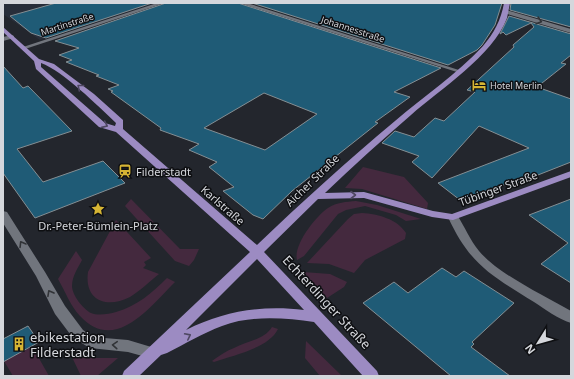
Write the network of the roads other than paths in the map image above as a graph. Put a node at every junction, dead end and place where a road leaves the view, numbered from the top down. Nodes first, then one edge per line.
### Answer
1 (162, 3) edge
2 (242, 3) edge
3 (507, 3) edge
4 (506, 12) junction
5 (3, 29) edge
6 (571, 31) edge
7 (12, 37) junction
8 (3, 39) edge
9 (24, 48) junction
10 (37, 60) junction
11 (459, 71) junction
12 (68, 78) junction
13 (51, 80) junction
14 (91, 96) junction
15 (74, 100) junction
16 (119, 130) junction
17 (571, 174) edge
18 (314, 196) junction
19 (3, 214) edge
20 (453, 217) junction
21 (257, 251) junction
22 (320, 318) junction
23 (571, 318) edge
24 (153, 353) junction
25 (129, 376) edge
26 (372, 376) edge

1 - 9 street, Martinstraße
2 - 11 street, Johannesstraße
3 - 4 main road, Aicher Straße
4 -> 6 street
4 - 11 main road, Aicher Straße
5 - 7 main road, Karlstraße
7 - 8 street
7 - 9 main road, Karlstraße
9 - 10 main road, Karlstraße
10 - 12 main road, Karlstraße
10 - 13 main road, Karlstraße
11 - 18 main road, Aicher Straße
12 - 13 main road
14 -> 12 main road, Karlstraße
13 - 15 main road, Karlstraße
14 - 15 main road
14 - 16 main road, Karlstraße
15 -> 16 main road, Karlstraße
16 - 21 main road, Karlstraße
17 - 20 main road, Tübinger Straße
18 -> 20 main road, Tübinger Straße
18 - 21 main road, Aicher Straße
24 -> 19 street
20 - 23 street
21 - 22 main road, Echterdinger Straße
21 - 24 main road, Aicher Straße
24 -> 22 main road
22 - 26 main road, Echterdinger Straße
24 - 25 main road, Aicher Straße

